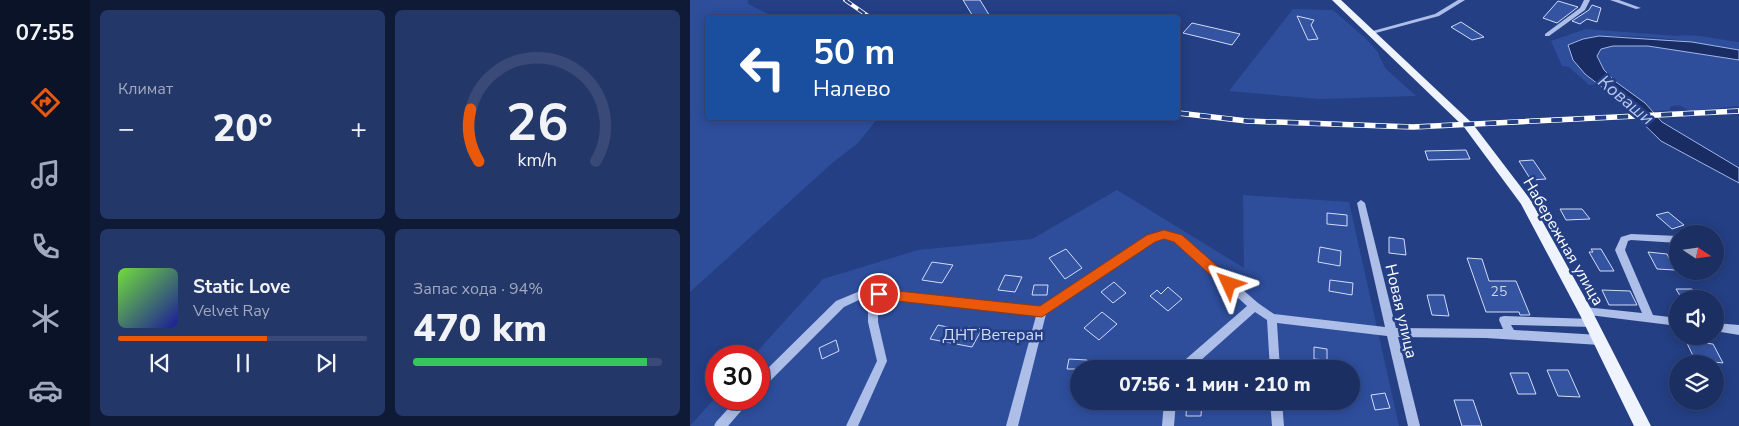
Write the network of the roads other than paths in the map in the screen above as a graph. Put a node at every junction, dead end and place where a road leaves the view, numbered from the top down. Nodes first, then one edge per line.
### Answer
1 (1336, 0) edge
2 (1462, 0) edge
3 (1587, 0) edge
4 (1613, 0) edge
5 (1638, 8) dead end
6 (1372, 32) junction
7 (1547, 35) dead end
8 (1361, 202) dead end
9 (1669, 239) edge
10 (879, 294) junction
11 (1254, 306) junction
12 (1586, 311) junction
13 (1042, 312) junction
14 (1272, 318) junction
15 (1649, 318) junction
16 (1669, 321) edge
17 (1592, 324) junction
18 (1724, 328) edge
19 (1739, 330) edge
20 (1391, 332) junction
21 (1510, 334) junction
22 (1600, 340) junction
23 (1193, 360) edge
24 (1274, 360) edge
25 (770, 373) edge
26 (734, 410) edge
27 (1169, 410) edge
28 (1277, 410) edge
29 (720, 426) edge
30 (852, 426) edge
31 (1012, 426) edge
32 (1168, 426) edge
33 (1278, 426) edge
34 (1414, 426) edge
35 (1643, 426) edge

1 - 6 main road, Набережная улица
2 - 6 street
3 - 7 street
4 - 5 street
6 - 12 main road, Набережная улица
8 - 20 street, Новая улица
9 - 15 street
10 - 13 street
10 - 25 street
10 - 30 street
11 - 13 street
11 - 14 street
11 - 23 street
12 - 15 street
12 - 17 main road, Набережная улица
13 - 31 street
14 - 20 street
14 - 24 street
15 - 16 street
17 - 21 street
17 - 22 main road, Набережная улица
18 - 19 street
20 - 21 street
20 - 34 street, Новая улица
21 - 22 street
22 - 35 main road, Набережная улица
26 - 29 street
27 - 32 street
28 - 33 street

